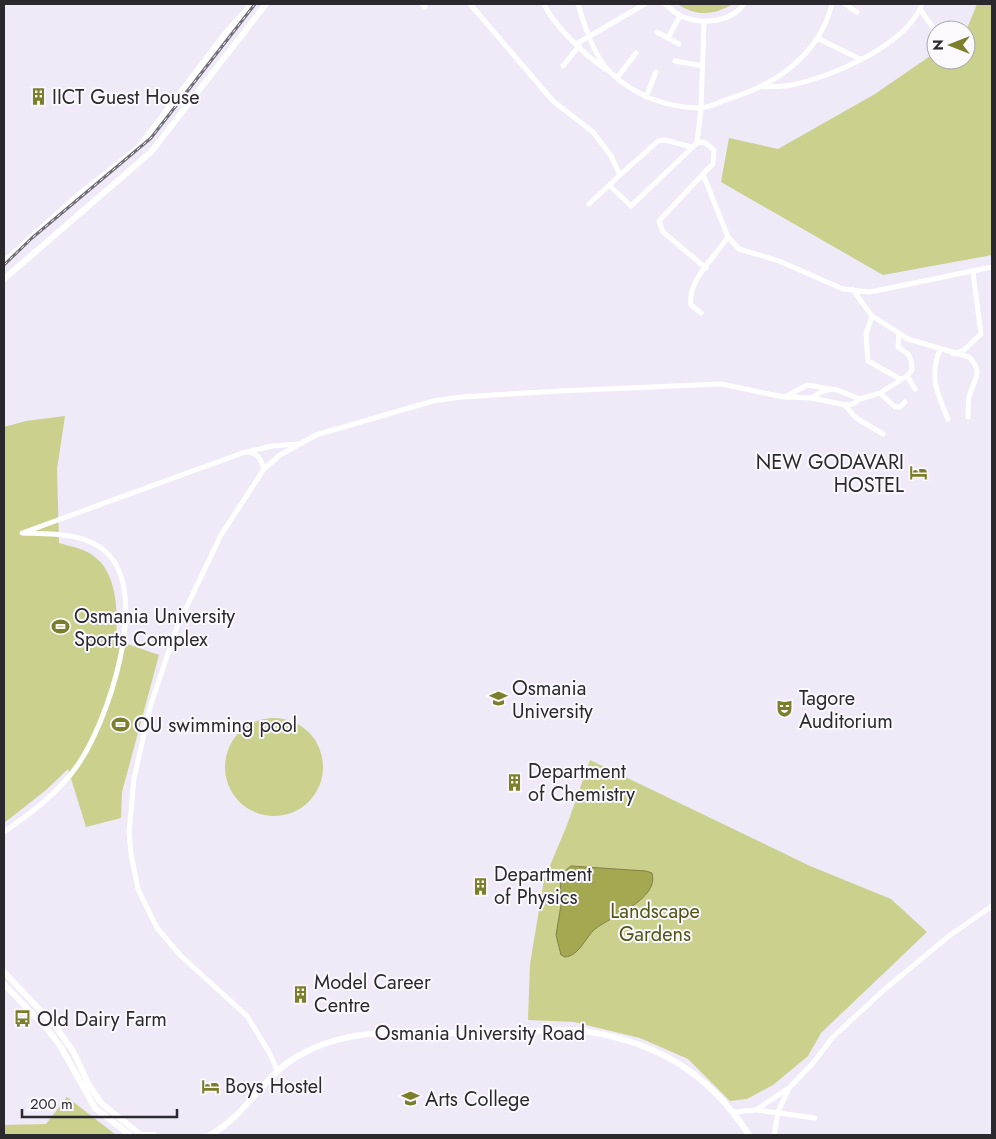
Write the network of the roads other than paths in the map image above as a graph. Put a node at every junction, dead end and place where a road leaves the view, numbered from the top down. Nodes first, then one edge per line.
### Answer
1 (252, 4) edge
2 (266, 4) edge
3 (470, 4) edge
4 (544, 4) edge
5 (578, 4) edge
6 (645, 4) edge
7 (665, 4) edge
8 (744, 4) edge
9 (832, 4) edge
10 (845, 4) edge
11 (635, 6) edge
12 (921, 7) edge
13 (857, 12) dead end
14 (680, 16) junction
15 (929, 20) edge
16 (704, 23) junction
17 (656, 32) dead end
18 (588, 36) junction
19 (668, 38) junction
20 (817, 38) junction
21 (679, 44) dead end
22 (577, 45) junction
23 (636, 53) dead end
24 (860, 59) junction
25 (675, 61) dead end
26 (563, 66) dead end
27 (702, 66) junction
28 (608, 71) junction
29 (656, 72) dead end
30 (617, 78) junction
31 (761, 87) junction
32 (646, 97) junction
33 (701, 108) junction
34 (147, 136) junction
35 (697, 142) junction
36 (157, 144) junction
37 (690, 147) junction
38 (703, 174) junction
39 (620, 175) junction
40 (610, 186) junction
41 (589, 204) dead end
42 (728, 237) junction
43 (4, 263) edge
44 (992, 267) edge
45 (706, 268) junction
46 (973, 272) junction
47 (10, 273) junction
48 (4, 280) edge
49 (853, 290) junction
50 (701, 313) dead end
51 (872, 316) junction
52 (899, 333) junction
53 (940, 349) junction
54 (953, 354) junction
55 (907, 376) junction
56 (900, 379) junction
57 (831, 389) junction
58 (914, 389) dead end
59 (843, 392) junction
60 (880, 393) junction
61 (784, 397) junction
62 (812, 398) junction
63 (860, 399) junction
64 (905, 402) dead end
65 (843, 404) junction
66 (968, 417) dead end
67 (948, 419) dead end
68 (882, 434) dead end
69 (299, 444) junction
70 (251, 452) junction
71 (264, 469) junction
72 (4, 832) edge
73 (992, 906) edge
74 (4, 972) edge
75 (4, 984) edge
76 (277, 1070) junction
77 (789, 1088) junction
78 (756, 1110) junction
79 (734, 1112) junction
80 (778, 1112) junction
81 (815, 1118) dead end
82 (130, 1135) edge
83 (141, 1135) edge
84 (154, 1135) edge
85 (210, 1135) edge
86 (749, 1135) edge
87 (774, 1135) edge

1 - 34 main road
2 - 36 main road
3 - 39 street
4 - 22 street
5 - 18 street
6 - 11 street
7 - 14 street
8 - 16 street
9 - 20 street
10 - 13 street
11 - 18 street
12 - 15 street
12 - 24 street
14 - 16 street
14 - 19 street
16 - 27 street
17 - 19 street
18 - 22 street
18 - 28 street
19 - 21 street
20 - 24 street
20 - 31 street
22 - 26 street
22 - 28 street
23 - 30 street
24 - 31 street
25 - 27 street
27 - 33 street
28 - 30 street
29 - 32 street
30 - 32 street
31 - 33 street
32 - 33 street
33 - 35 street
34 - 36 main road
34 - 43 main road
35 - 37 street
35 - 38 street
36 - 47 main road
37 - 39 street
37 - 40 street
38 - 42 street
38 - 45 street
39 - 40 street
40 - 41 street
42 - 45 street
42 - 49 street
43 - 47 main road
44 - 46 street
45 - 50 street
46 - 49 street
46 - 54 street
47 - 48 main road
49 - 51 street
51 - 52 street
51 - 56 street
52 - 53 street
52 - 55 street
53 - 54 street
53 - 67 street
54 - 66 street
55 - 56 street
55 - 58 street
56 - 60 street
57 - 59 street
57 - 61 street
57 - 62 street
59 - 63 street
59 - 65 street
60 - 63 street
60 - 64 street
61 - 62 street
61 - 69 street
62 - 65 street
63 - 65 street
65 - 68 street
69 - 70 street
69 - 71 street
70 - 71 street
70 - 72 street
71 - 76 street
73 - 77 street
74 - 83 main road
75 - 82 main road
76 - 79 main road, Osmania University Road
76 - 85 main road, Osmania University Road
77 - 78 street
77 - 80 street
78 - 79 street
78 - 80 street
79 - 86 main road, Osmania University Road
80 - 81 street
80 - 87 street
83 - 84 main road

